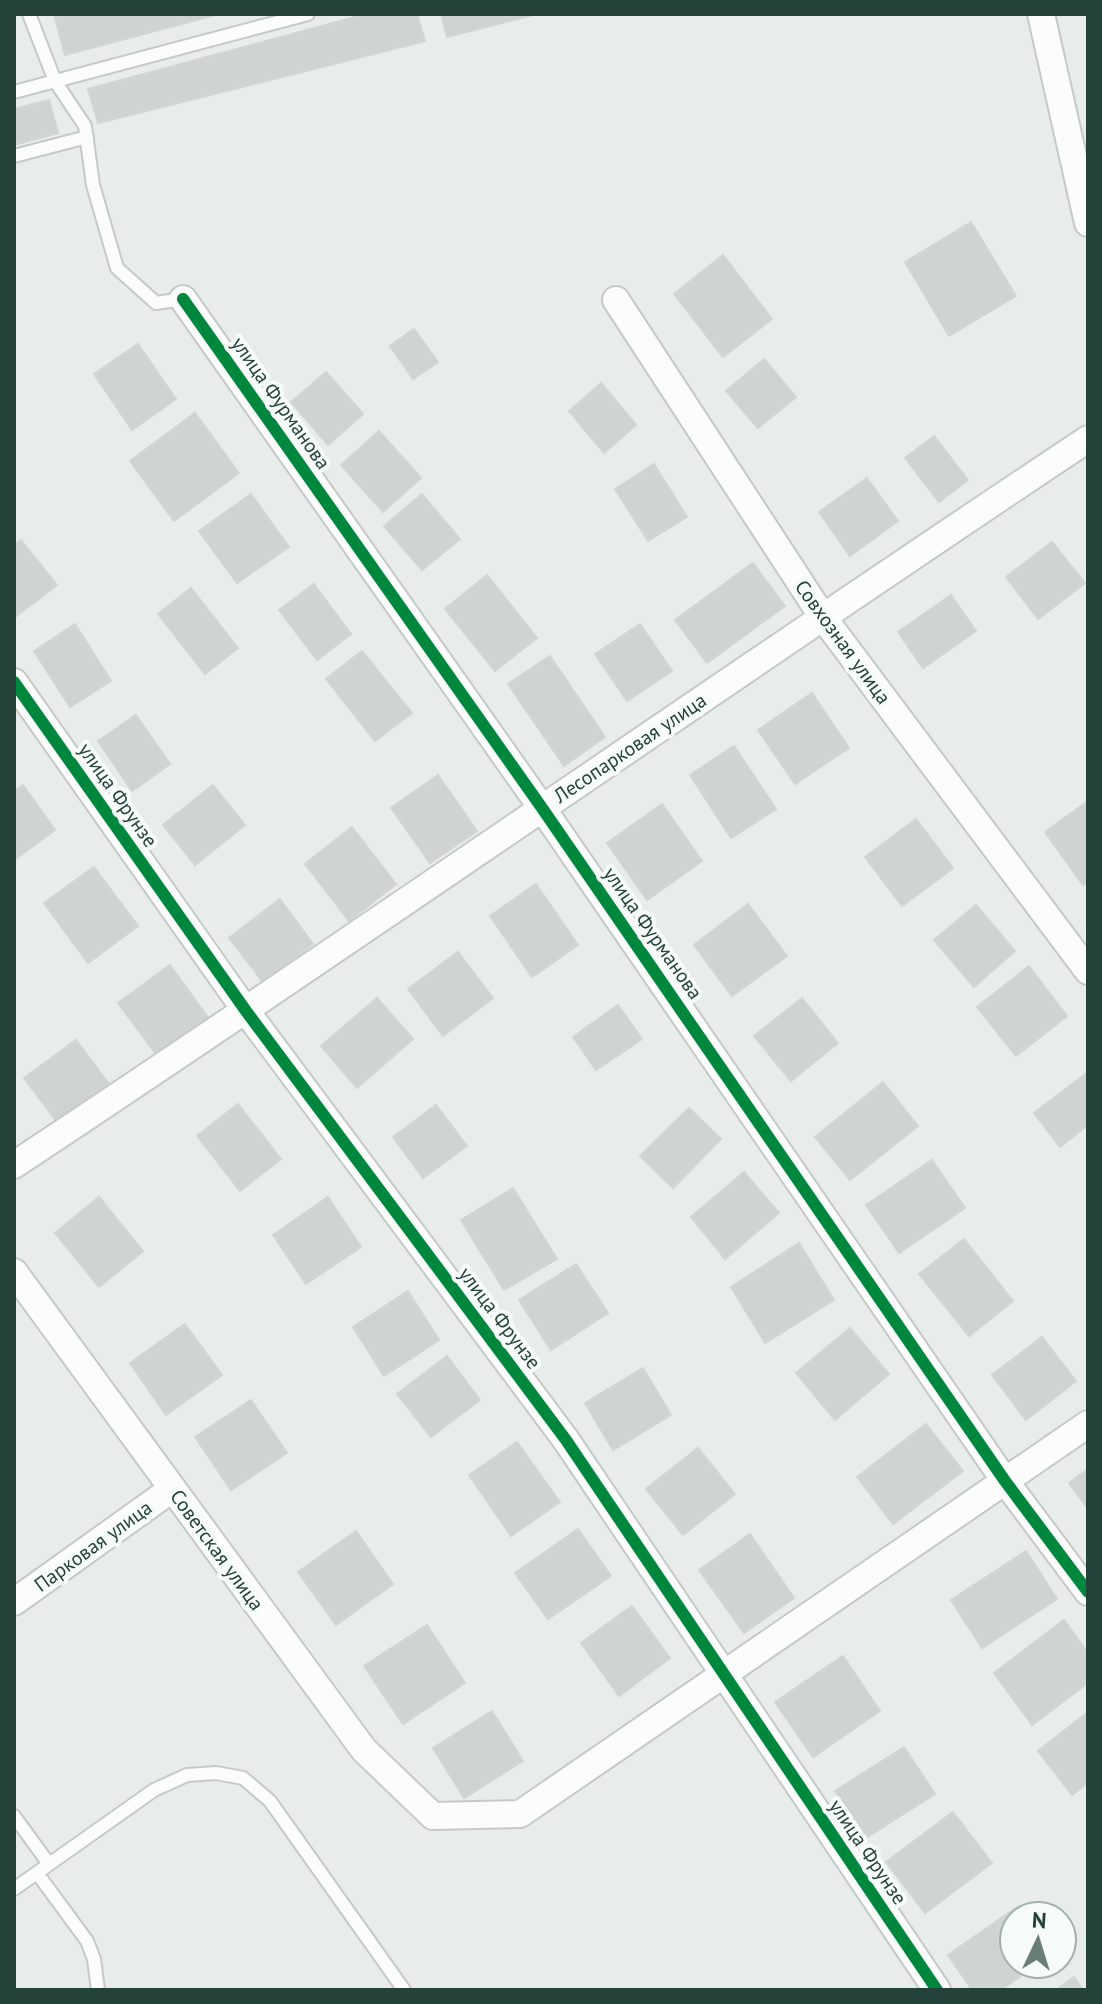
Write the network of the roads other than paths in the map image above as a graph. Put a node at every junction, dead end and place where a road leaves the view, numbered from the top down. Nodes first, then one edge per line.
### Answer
1 (29, 14) edge
2 (308, 14) edge
3 (1041, 14) edge
4 (55, 81) junction
5 (14, 92) edge
6 (87, 137) junction
7 (14, 156) edge
8 (1088, 223) edge
9 (183, 299) joint
10 (616, 300) dead end
11 (1088, 439) edge
12 (822, 616) junction
13 (14, 682) edge
14 (542, 808) junction
15 (1088, 971) edge
16 (246, 1011) junction
17 (14, 1165) edge
18 (14, 1272) edge
19 (1088, 1424) edge
20 (1005, 1481) junction
21 (172, 1489) junction
22 (1088, 1592) edge
23 (14, 1602) edge
24 (724, 1674) junction
25 (14, 1816) edge
26 (49, 1864) junction
27 (37, 1873) junction
28 (14, 1889) edge
29 (98, 1990) edge
30 (404, 1990) edge
31 (937, 1990) edge

1 - 4 lane
2 - 4 lane
3 - 8 street
4 - 5 lane
4 - 6 lane
6 - 7 lane
6 - 9 lane
9 - 14 street, улица Фурманова
10 - 12 street, Совхозная улица
11 - 12 street, Лесопарковая улица
12 - 14 street, Лесопарковая улица
12 - 15 street, Совхозная улица
13 - 16 street, улица Фрунзе
14 - 16 street, Лесопарковая улица
14 - 20 street, улица Фурманова
16 - 17 street, Лесопарковая улица
16 - 24 street, улица Фрунзе
18 - 21 street, Советская улица
19 - 20 street
20 - 22 street, улица Фурманова
20 - 24 street
21 - 23 street, Парковая улица
21 - 24 street, Советская улица
24 - 31 street, улица Фрунзе
25 - 26 lane
26 - 27 lane
26 - 30 lane
27 - 28 lane
27 - 29 lane

